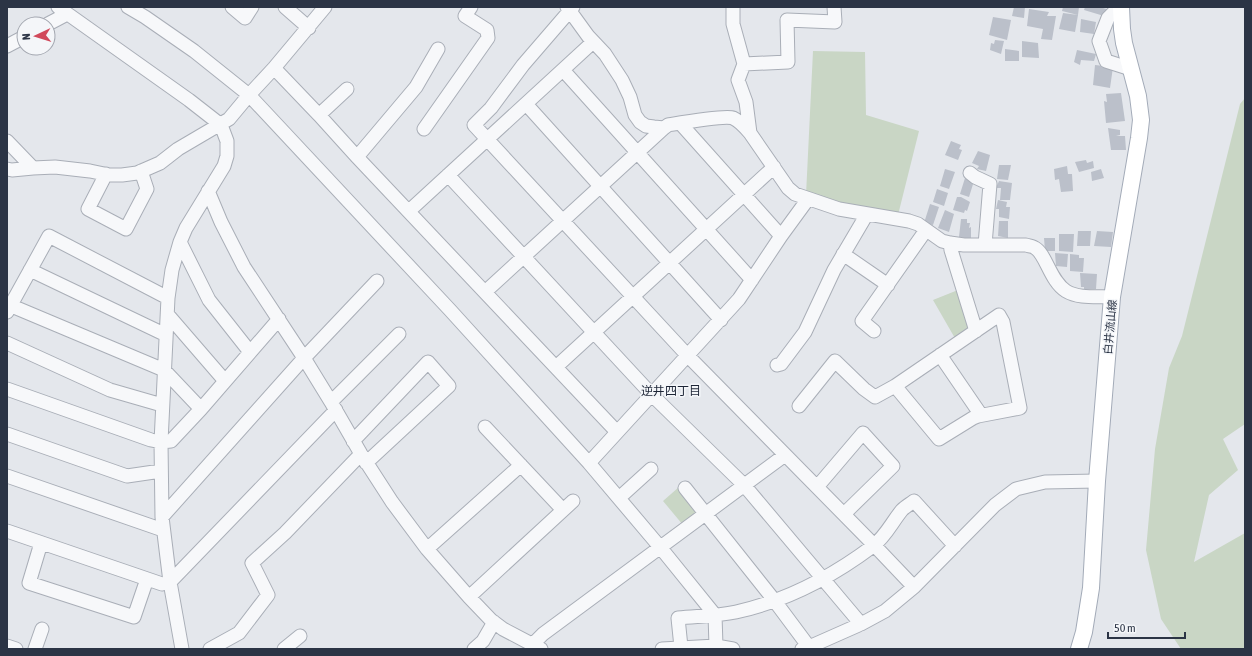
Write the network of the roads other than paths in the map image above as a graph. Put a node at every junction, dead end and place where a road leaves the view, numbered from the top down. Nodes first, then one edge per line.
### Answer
1 (128, 7) edge
2 (232, 7) edge
3 (252, 7) edge
4 (284, 7) edge
5 (325, 7) edge
6 (471, 7) edge
7 (733, 7) edge
8 (834, 7) edge
9 (1120, 7) edge
10 (570, 9) edge
11 (62, 10) edge
12 (309, 28) junction
13 (16, 41) edge
14 (593, 42) junction
15 (7, 46) edge
16 (438, 49) dead end
17 (744, 64) junction
18 (274, 68) junction
19 (1131, 69) junction
20 (563, 70) junction
21 (347, 89) dead end
22 (249, 95) junction
23 (526, 104) junction
24 (319, 115) junction
25 (680, 123) junction
26 (221, 125) junction
27 (664, 128) junction
28 (424, 129) dead end
29 (750, 133) junction
30 (487, 139) junction
31 (7, 141) edge
32 (637, 152) junction
33 (357, 157) junction
34 (774, 167) junction
35 (33, 168) junction
36 (7, 169) edge
37 (141, 171) junction
38 (970, 173) dead end
39 (106, 174) junction
40 (448, 175) junction
41 (600, 186) junction
42 (208, 191) junction
43 (743, 195) junction
44 (808, 199) junction
45 (409, 211) junction
46 (867, 214) junction
47 (563, 221) junction
48 (706, 229) junction
49 (926, 230) junction
50 (781, 236) junction
51 (180, 242) junction
52 (950, 243) junction
53 (985, 245) junction
54 (843, 254) junction
55 (524, 257) junction
56 (670, 262) junction
57 (30, 270) junction
58 (752, 280) junction
59 (377, 281) dead end
60 (888, 285) junction
61 (485, 292) junction
62 (633, 297) junction
63 (1112, 297) junction
64 (168, 298) junction
65 (8, 307) edge
66 (168, 315) junction
67 (279, 319) junction
68 (721, 320) junction
69 (874, 331) dead end
70 (976, 331) junction
71 (594, 332) junction
72 (399, 334) dead end
73 (166, 335) junction
74 (7, 343) edge
75 (250, 352) junction
76 (688, 356) junction
77 (940, 356) junction
78 (304, 358) junction
79 (777, 365) dead end
80 (556, 367) junction
81 (164, 370) junction
82 (225, 381) junction
83 (895, 386) junction
84 (7, 389) edge
85 (652, 395) junction
86 (162, 405) junction
87 (334, 406) junction
88 (799, 406) dead end
89 (201, 409) junction
90 (981, 415) junction
91 (486, 427) dead end
92 (617, 432) junction
93 (7, 434) edge
94 (353, 441) junction
95 (161, 442) junction
96 (785, 455) junction
97 (364, 458) junction
98 (589, 463) junction
99 (521, 465) junction
100 (651, 469) dead end
101 (161, 471) junction
102 (7, 476) edge
103 (1097, 481) junction
104 (744, 485) junction
105 (817, 487) junction
106 (685, 488) dead end
107 (619, 498) junction
108 (573, 501) dead end
109 (563, 510) junction
110 (706, 513) junction
111 (844, 514) junction
112 (162, 524) junction
113 (7, 531) edge
114 (41, 543) junction
115 (874, 545) junction
116 (955, 546) junction
117 (660, 547) junction
118 (427, 549) junction
119 (147, 579) junction
120 (823, 579) junction
121 (170, 582) junction
122 (914, 587) junction
123 (468, 597) junction
124 (774, 600) junction
125 (715, 615) junction
126 (494, 622) junction
127 (861, 624) junction
128 (42, 629) dead end
129 (300, 636) dead end
130 (7, 646) edge
131 (530, 646) edge
132 (716, 646) junction
133 (681, 647) junction
134 (806, 648) edge
135 (16, 649) edge
136 (35, 649) edge
137 (182, 649) edge
138 (210, 649) edge
139 (284, 649) edge
140 (474, 649) edge
141 (662, 649) edge
142 (733, 649) edge
143 (1079, 649) edge

1 - 22 street
2 - 3 street
4 - 12 street
5 - 12 street
6 - 28 street
7 - 17 street
8 - 17 street
9 - 19 main road, 白井流山線
9 - 19 street
10 - 14 street
10 - 30 street
11 - 26 street
12 - 18 street
13 - 15 street
14 - 20 street
14 - 27 street
16 - 33 street
17 - 29 street
18 - 22 street
18 - 24 street
19 - 63 main road, 白井流山線
20 - 23 street
20 - 32 street
21 - 24 street
22 - 26 street
22 - 98 street
23 - 30 street
23 - 41 street
24 - 33 street
25 - 27 street
25 - 29 street
25 - 43 street
26 - 37 street
26 - 42 street
27 - 32 street
29 - 34 street
30 - 40 street
30 - 47 street
31 - 35 street
32 - 41 street
32 - 48 street
33 - 45 street
34 - 43 street
34 - 44 street
35 - 36 street
35 - 39 street
37 - 39 street
37 - 39 street
38 - 53 street
40 - 45 street
40 - 55 street
41 - 47 street
41 - 56 street
42 - 51 street
42 - 67 street
43 - 48 street
43 - 50 street
44 - 46 street
44 - 50 street
45 - 61 street
46 - 49 street
46 - 54 street
47 - 55 street
47 - 62 street
48 - 56 street
48 - 58 street
49 - 52 street
49 - 60 street
50 - 58 street
51 - 64 street
51 - 75 street
52 - 53 street
52 - 70 street
53 - 63 street
54 - 60 street
54 - 79 street
55 - 61 street
55 - 71 street
56 - 62 street
56 - 68 street
57 - 64 street
57 - 65 street
57 - 73 street
58 - 68 street
59 - 78 street
60 - 69 street
61 - 80 street
62 - 71 street
62 - 76 street
63 - 103 main road, 白井流山線
64 - 66 street
65 - 81 street
66 - 73 street
66 - 82 street
67 - 75 street
67 - 78 street
68 - 76 street
70 - 77 street
70 - 90 street
71 - 80 street
71 - 85 street
72 - 87 street
73 - 81 street
74 - 86 street
75 - 82 street
76 - 85 street
76 - 96 street
77 - 83 street
77 - 90 street
78 - 87 street
78 - 112 street
80 - 92 street
81 - 86 street
81 - 89 street
82 - 89 street
83 - 88 street
83 - 90 street
84 - 95 street
85 - 92 street
85 - 104 street
86 - 95 street
87 - 94 street
87 - 121 street
89 - 95 street
91 - 99 street
92 - 98 street
93 - 101 street
94 - 97 street
94 - 97 street
95 - 101 street
96 - 104 street
96 - 105 street
97 - 118 street
97 - 138 street
98 - 107 street
99 - 109 street
99 - 118 street
100 - 107 street
101 - 112 street
102 - 112 street
103 - 116 street
103 - 143 main road, 白井流山線
104 - 110 street
104 - 120 street
105 - 111 street
105 - 111 street
106 - 110 street
107 - 117 street
108 - 109 street
109 - 123 street
110 - 117 street
110 - 124 street
111 - 115 street
112 - 121 street
113 - 114 street
114 - 119 street
114 - 119 street
115 - 116 street
115 - 120 street
115 - 122 street
116 - 122 street
117 - 125 street
117 - 131 street
118 - 123 street
119 - 121 street
120 - 124 street
120 - 127 street
121 - 137 street
122 - 127 street
123 - 126 street
124 - 125 street
124 - 134 street
125 - 132 street
125 - 133 street
126 - 131 street
126 - 140 street
127 - 134 street
128 - 136 street
129 - 139 street
130 - 135 street
132 - 133 street
132 - 142 street
133 - 141 street

